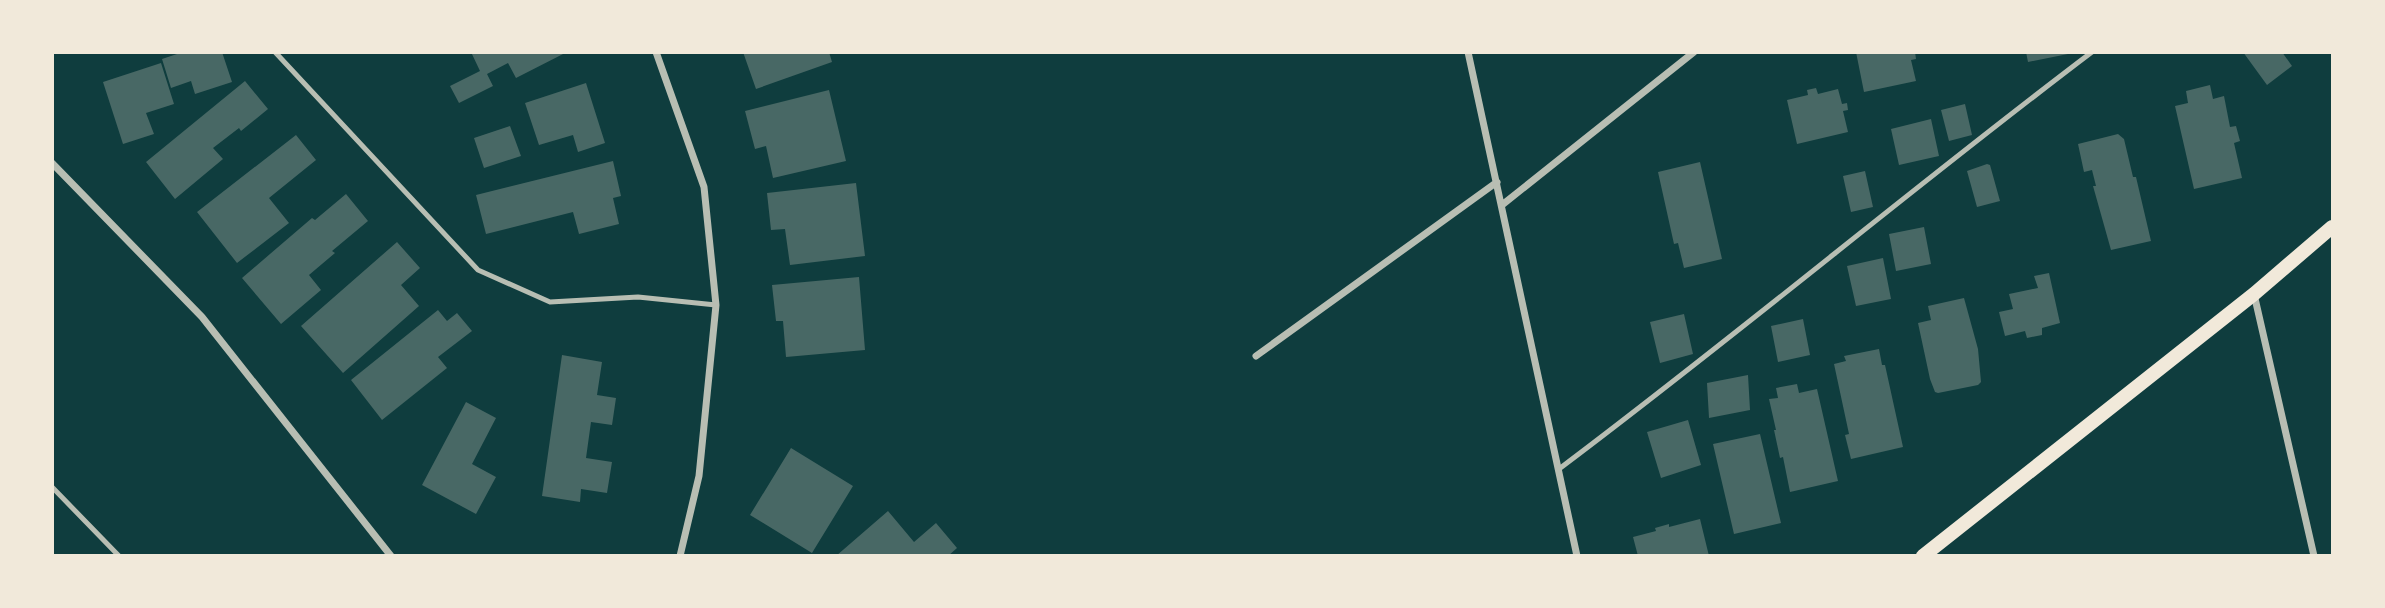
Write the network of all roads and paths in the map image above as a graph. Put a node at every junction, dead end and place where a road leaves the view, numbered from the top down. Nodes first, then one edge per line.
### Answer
1 (275, 52) edge
2 (656, 52) edge
3 (1468, 52) edge
4 (1694, 52) edge
5 (2092, 52) edge
6 (52, 163) edge
7 (1497, 182) junction
8 (1502, 205) junction
9 (2333, 227) edge
10 (2254, 294) junction
11 (716, 306) junction
12 (1256, 356) dead end
13 (1559, 469) junction
14 (52, 487) edge
15 (119, 555) edge
16 (391, 555) edge
17 (680, 555) edge
18 (1577, 555) edge
19 (1923, 555) edge
20 (2314, 555) edge

1 - 11 lane
2 - 11 street
3 - 7 street
4 - 8 street
5 - 13 lane
6 - 16 street
7 - 8 street
7 - 12 street
8 - 13 street
9 - 10 main road
10 - 19 main road
10 - 20 street
11 - 17 street
13 - 18 street
14 - 15 lane

